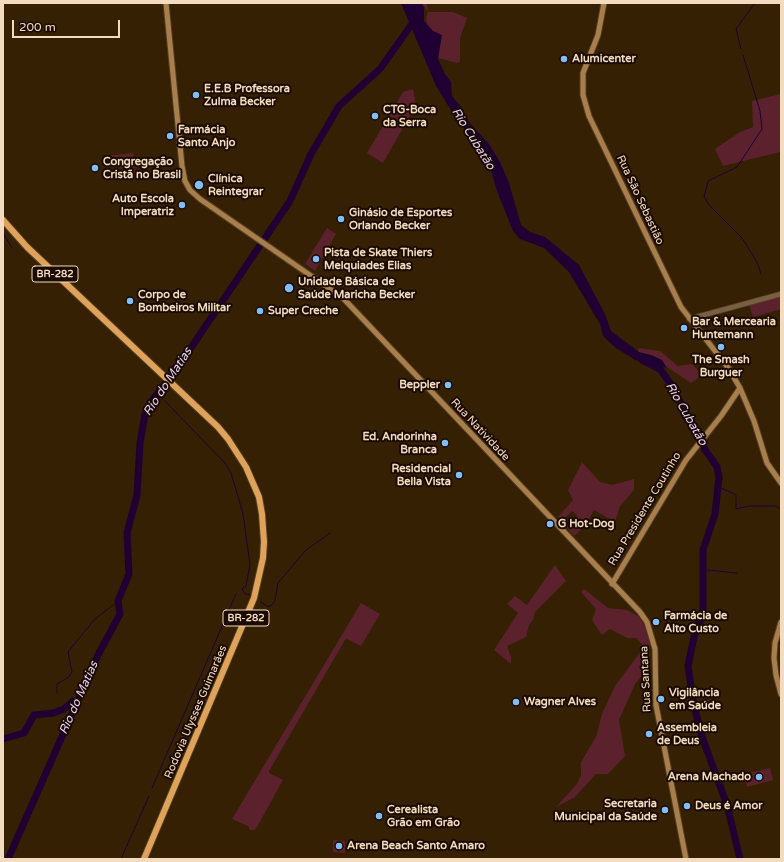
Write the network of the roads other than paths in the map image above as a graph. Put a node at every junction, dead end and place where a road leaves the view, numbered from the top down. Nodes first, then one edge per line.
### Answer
1 (166, 3) edge
2 (604, 3) edge
3 (3, 220) edge
4 (781, 294) edge
5 (689, 319) junction
6 (740, 388) junction
7 (781, 483) edge
8 (612, 584) junction
9 (781, 622) edge
10 (653, 638) joint
11 (781, 694) edge
12 (144, 859) edge
13 (686, 859) edge

1 - 8 main road, Rua Natividade
2 - 5 main road, Rua São Sebastião
3 - 12 highway, Rodovia Ulysses Guimarães / BR-282
4 - 5 street
5 - 6 main road, Rua São Sebastião
6 - 7 main road, Rua São Sebastião
6 - 8 main road, Rua Presidente Coutinho
8 - 10 main road, Rua Natividade
9 - 11 main road
10 - 13 main road, Rua Santana

